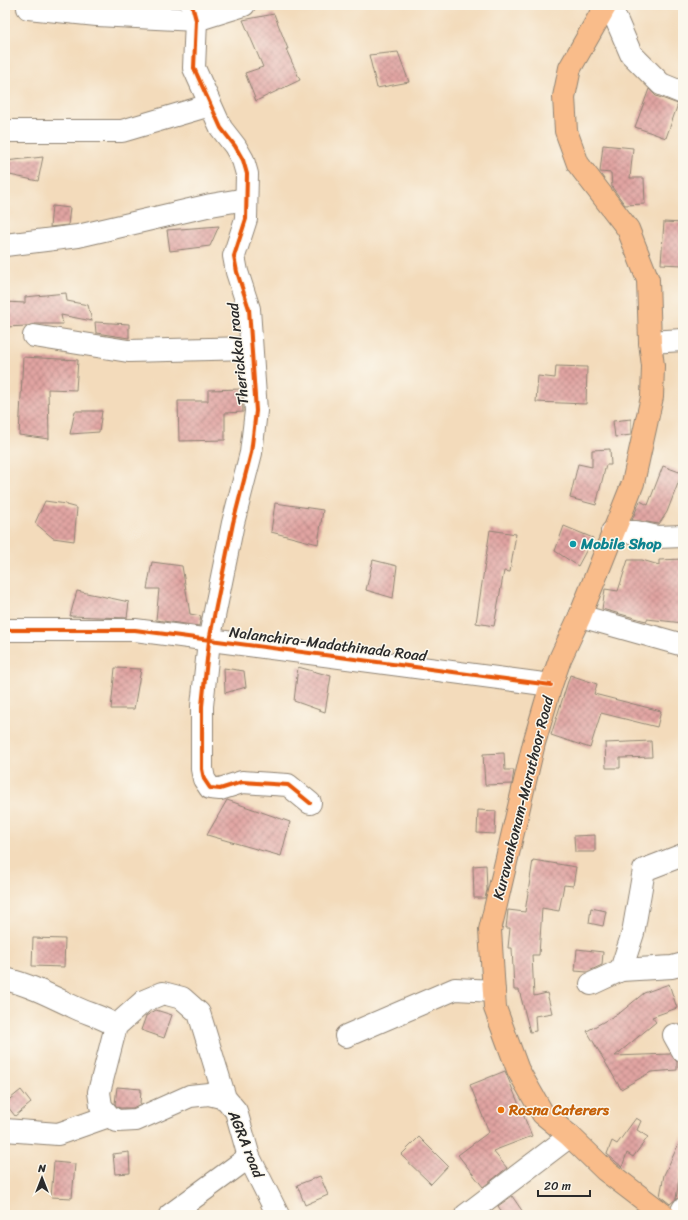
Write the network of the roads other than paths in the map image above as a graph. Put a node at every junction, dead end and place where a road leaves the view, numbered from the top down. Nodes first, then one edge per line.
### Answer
1 (29, 5) edge
2 (244, 5) edge
3 (606, 5) edge
4 (610, 5) edge
5 (194, 13) edge
6 (683, 93) edge
7 (210, 105) junction
8 (5, 131) edge
9 (246, 199) junction
10 (5, 245) edge
11 (34, 336) dead end
12 (683, 340) edge
13 (650, 342) junction
14 (251, 348) junction
15 (612, 532) junction
16 (683, 536) edge
17 (580, 616) junction
18 (5, 630) edge
19 (209, 641) junction
20 (683, 645) edge
21 (551, 685) junction
22 (310, 803) dead end
23 (683, 854) edge
24 (683, 964) edge
25 (621, 970) junction
26 (5, 979) edge
27 (591, 984) dead end
28 (494, 991) junction
29 (116, 1026) junction
30 (346, 1036) dead end
31 (225, 1098) junction
32 (108, 1116) junction
33 (5, 1130) edge
34 (570, 1136) junction
35 (249, 1157) junction
36 (683, 1209) edge
37 (170, 1215) edge
38 (278, 1215) edge
39 (466, 1215) edge
40 (664, 1215) edge
41 (680, 1215) edge

1 - 5 street
2 - 5 street
3 - 13 main road, Kuravankonam-Maruthoor Road
4 - 6 street
5 - 7 street, Therickkal road
7 - 8 street
7 - 9 street, Therickkal road
9 - 10 street
9 - 14 street, Therickkal road
11 - 14 street
12 - 13 street
13 - 15 main road, Kuravankonam-Maruthoor Road
14 - 19 street, Therickkal road
15 - 16 street
15 - 17 main road, Kuravankonam-Maruthoor Road
17 - 20 street
17 - 21 main road, Kuravankonam-Maruthoor Road
18 - 19 street, Nalanchira-Madathinada Road
19 - 21 street, Nalanchira-Madathinada Road
19 - 22 street, Therickkal road
21 - 28 main road, Kuravankonam-Maruthoor Road
23 - 25 street
24 - 25 street
25 - 27 street
26 - 29 street
28 - 30 street
28 - 34 main road, Kuravankonam-Maruthoor Road
29 - 31 street
29 - 32 street
31 - 32 street, AGRA road
31 - 35 street, AGRA road
32 - 33 street
34 - 39 street
34 - 40 main road, Kuravankonam-Maruthoor Road
35 - 37 street
35 - 38 street, AGRA road
36 - 41 street

